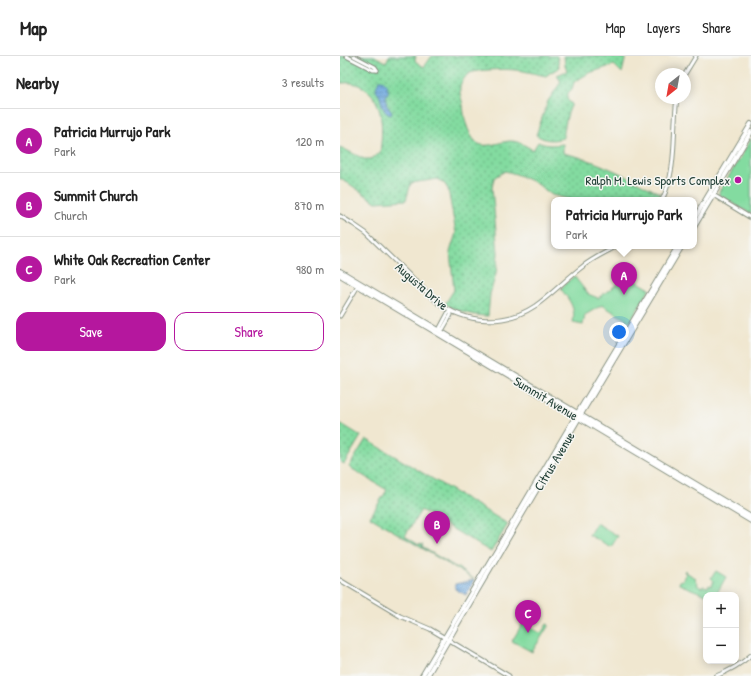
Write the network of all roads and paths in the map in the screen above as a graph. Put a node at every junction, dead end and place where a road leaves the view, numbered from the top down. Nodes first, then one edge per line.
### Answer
1 (346, 56) edge
2 (354, 56) edge
3 (696, 56) edge
4 (689, 68) edge
5 (677, 104) edge
6 (751, 124) edge
7 (751, 132) edge
8 (711, 194) junction
9 (663, 197) edge
10 (697, 215) edge
11 (340, 216) edge
12 (751, 218) edge
13 (697, 221) edge
14 (612, 249) edge
15 (676, 249) edge
16 (680, 249) edge
17 (340, 271) edge
18 (340, 275) edge
19 (358, 286) junction
20 (451, 311) junction
21 (340, 316) edge
22 (440, 330) junction
23 (578, 415) junction
24 (751, 517) edge
25 (751, 521) edge
26 (340, 580) edge
27 (446, 639) junction
28 (751, 654) edge
29 (422, 676) edge
30 (427, 676) edge
31 (509, 676) edge
32 (716, 676) edge

1 - 2 street
3 - 4 street
5 - 9 street
6 - 8 main road
7 - 8 main road
8 - 10 main road
8 - 12 street
8 - 13 main road
11 - 20 street, Augusta Drive
14 - 20 street, Augusta Drive
15 - 23 main road, Citrus Avenue
16 - 23 main road, Citrus Avenue
17 - 22 main road, Summit Avenue
18 - 19 main road, Summit Avenue
19 - 21 street
19 - 23 main road, Summit Avenue
20 - 22 street
22 - 23 main road, Summit Avenue
23 - 24 main road, Summit Avenue
23 - 25 main road, Summit Avenue
23 - 27 main road, Citrus Avenue
26 - 27 street
27 - 29 main road, Citrus Avenue
27 - 30 main road, Citrus Avenue
27 - 31 street
28 - 32 street

